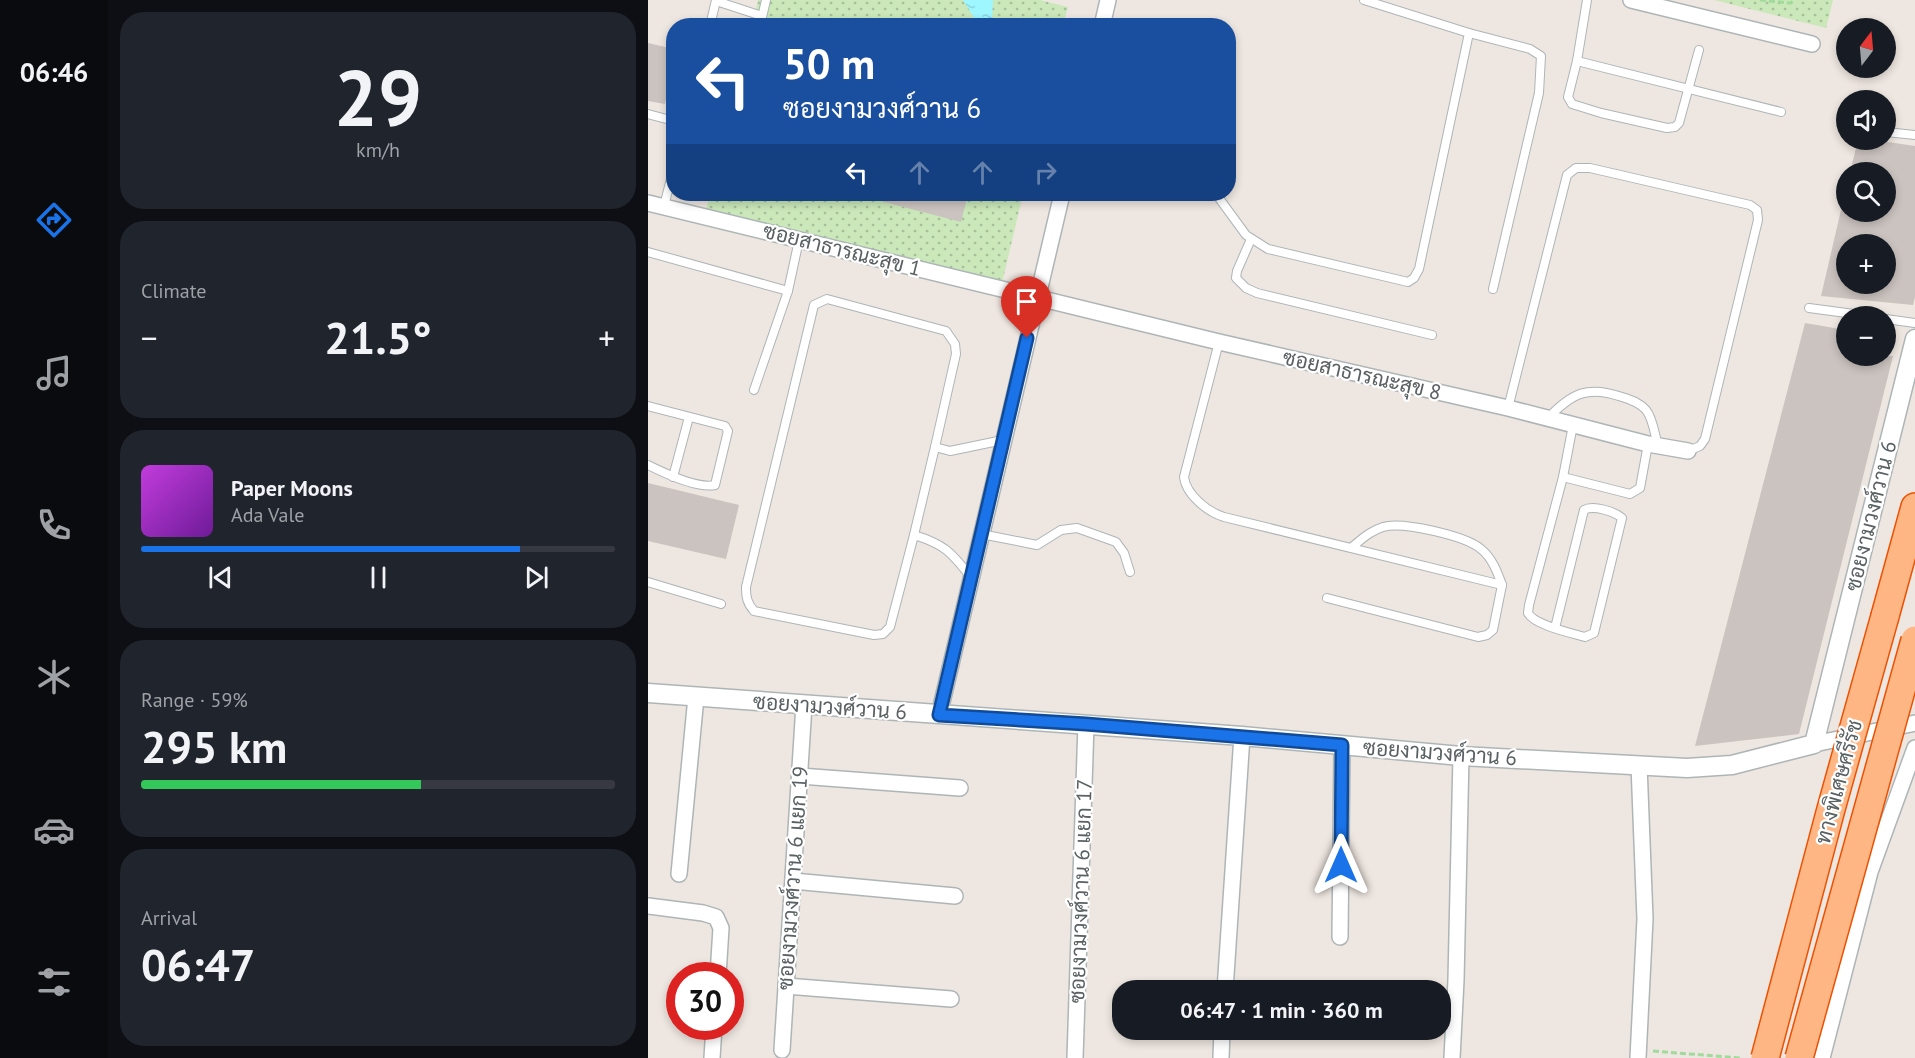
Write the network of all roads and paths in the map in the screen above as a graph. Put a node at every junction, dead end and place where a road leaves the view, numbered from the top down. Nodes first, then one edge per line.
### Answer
1 (766, 0) edge
2 (1108, 0) edge
3 (1364, 0) edge
4 (1587, 0) edge
5 (1632, 0) edge
6 (1760, 0) edge
7 (1795, 0) edge
8 (716, 1) edge
9 (762, 16) joint
10 (712, 18) edge
11 (1104, 18) edge
12 (1469, 33) junction
13 (1812, 44) dead end
14 (1699, 50) dead end
15 (1577, 61) junction
16 (1689, 88) junction
17 (1781, 112) dead end
18 (648, 114) edge
19 (666, 119) edge
20 (1896, 133) edge
21 (1915, 135) edge
22 (666, 182) edge
23 (1060, 201) edge
24 (1221, 201) edge
25 (653, 207) edge
26 (1251, 239) junction
27 (799, 240) junction
28 (648, 252) edge
29 (1493, 289) dead end
30 (788, 291) junction
31 (1036, 298) junction
32 (1809, 308) dead end
33 (1836, 312) edge
34 (1896, 320) edge
35 (1915, 323) edge
36 (1432, 334) dead end
37 (1915, 339) edge
38 (1219, 342) junction
39 (754, 390) dead end
40 (648, 406) edge
41 (1508, 408) junction
42 (689, 417) junction
43 (1548, 418) junction
44 (1573, 425) junction
45 (1003, 440) junction
46 (1653, 445) junction
47 (935, 447) junction
48 (1688, 451) joint
49 (648, 465) edge
50 (672, 477) junction
51 (1563, 477) junction
52 (1915, 507) edge
53 (981, 534) junction
54 (914, 535) junction
55 (1352, 548) junction
56 (1130, 572) dead end
57 (971, 577) junction
58 (648, 582) edge
59 (1502, 585) junction
60 (1327, 598) dead end
61 (721, 604) dead end
62 (1555, 628) junction
63 (1915, 640) edge
64 (648, 693) edge
65 (696, 697) junction
66 (804, 705) junction
67 (939, 715) junction
68 (1915, 723) edge
69 (1086, 724) junction
70 (1242, 736) junction
71 (1814, 744) junction
72 (1342, 745) junction
73 (1915, 748) edge
74 (1461, 756) junction
75 (1639, 765) junction
76 (800, 776) junction
77 (960, 788) dead end
78 (679, 874) dead end
79 (793, 881) junction
80 (955, 896) dead end
81 (648, 906) edge
82 (1340, 937) dead end
83 (719, 962) edge
84 (1226, 980) edge
85 (786, 986) junction
86 (951, 999) dead end
87 (713, 1040) edge
88 (1222, 1040) edge
89 (782, 1050) dead end
90 (1639, 1054) edge
91 (712, 1058) edge
92 (1075, 1058) edge
93 (1221, 1058) edge
94 (1452, 1058) edge
95 (1740, 1058) edge
96 (1766, 1058) edge
97 (1798, 1058) edge
98 (1822, 1058) edge

1 - 9 lane
2 - 11 street
3 - 12 lane
4 - 15 lane
5 - 13 street
6 - 7 path
8 - 9 lane
8 - 10 lane
12 - 26 lane
12 - 29 lane
14 - 16 lane
15 - 16 lane
15 - 16 lane
16 - 17 lane
18 - 19 lane
20 - 21 lane
22 - 25 lane
23 - 31 street
24 - 26 lane
25 - 27 street, ซอยสาธารณะสุข 1
26 - 36 lane
27 - 30 lane
27 - 31 street, ซอยสาธารณะสุข 1
28 - 30 lane
30 - 39 lane
31 - 38 street, ซอยสาธารณะสุข 8
31 - 45 street
32 - 33 lane
34 - 35 lane
37 - 71 street, ซอยงามวงศ์วาน 6
38 - 41 street, ซอยสาธารณะสุข 8
38 - 55 lane
40 - 42 lane
41 - 43 street, ซอยสาธารณะสุข 8
41 - 48 lane
42 - 50 lane
42 - 50 lane
43 - 44 street, ซอยสาธารณะสุข 8
43 - 46 lane
44 - 46 street, ซอยสาธารณะสุข 8
44 - 51 lane
45 - 47 lane
45 - 53 street
46 - 48 street, ซอยสาธารณะสุข 8
46 - 51 lane
47 - 54 lane
47 - 54 lane
49 - 50 lane
51 - 62 lane
52 - 96 highway, ทางพิเศษศรีรัช, bridge
53 - 56 lane
53 - 57 street
54 - 57 lane
55 - 59 lane
55 - 59 lane
57 - 67 street
58 - 61 lane
59 - 60 lane
62 - 62 lane
63 - 97 highway, ทางพิเศษศรีรัช, bridge
64 - 65 street, ซอยงามวงศ์วาน 6
65 - 66 street, ซอยงามวงศ์วาน 6
65 - 78 street
66 - 67 street, ซอยงามวงศ์วาน 6
66 - 76 street, ซอยงามวงศ์วาน 6 แยก 19
67 - 69 street, ซอยงามวงศ์วาน 6
68 - 71 street
69 - 70 street, ซอยงามวงศ์วาน 6
69 - 92 street, ซอยงามวงศ์วาน 6 แยก 17
70 - 72 street, ซอยงามวงศ์วาน 6
70 - 84 street
71 - 75 street, ซอยงามวงศ์วาน 6
72 - 74 street, ซอยงามวงศ์วาน 6
72 - 82 street
73 - 98 street
74 - 75 street, ซอยงามวงศ์วาน 6
74 - 94 street
75 - 90 street
76 - 77 street
76 - 79 street, ซอยงามวงศ์วาน 6 แยก 19
79 - 80 street
79 - 85 street, ซอยงามวงศ์วาน 6 แยก 19
81 - 83 street
85 - 86 street
85 - 89 street, ซอยงามวงศ์วาน 6 แยก 19
87 - 91 street
88 - 93 street
90 - 95 path

